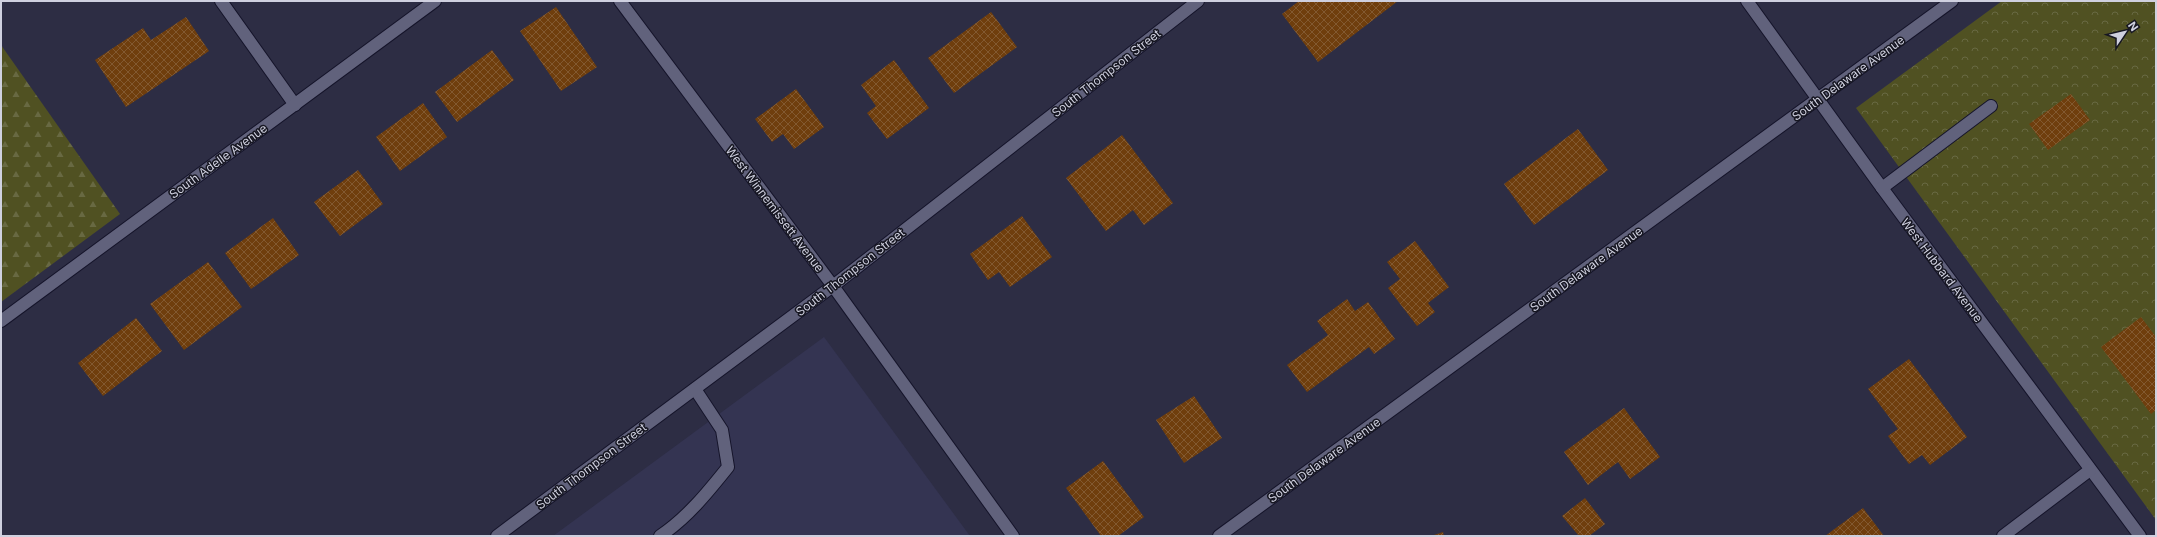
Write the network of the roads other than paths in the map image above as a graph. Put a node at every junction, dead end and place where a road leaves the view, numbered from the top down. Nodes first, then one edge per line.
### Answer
1 (221, 1) edge
2 (435, 1) edge
3 (620, 1) edge
4 (1198, 1) edge
5 (1747, 1) edge
6 (1952, 1) edge
7 (1817, 100) junction
8 (295, 105) junction
9 (1992, 106) dead end
10 (1882, 188) junction
11 (833, 286) junction
12 (1, 321) edge
13 (695, 389) junction
14 (2090, 470) junction
15 (497, 536) edge
16 (660, 536) edge
17 (1013, 536) edge
18 (1219, 536) edge
19 (2003, 536) edge
20 (2140, 536) edge

1 - 8 street
2 - 8 street, South Adelle Avenue
3 - 11 street, West Winnemissett Avenue
4 - 11 street, South Thompson Street
5 - 7 street, West Hubbard Avenue
6 - 7 street, South Delaware Avenue
7 - 10 street, West Hubbard Avenue
7 - 18 street, South Delaware Avenue
8 - 12 street, South Adelle Avenue
9 - 10 street
10 - 14 street, West Hubbard Avenue
11 - 13 street, South Thompson Street
11 - 17 street, West Winnemissett Avenue
13 - 15 street, South Thompson Street
13 - 16 street
14 - 19 street
14 - 20 street, West Hubbard Avenue

